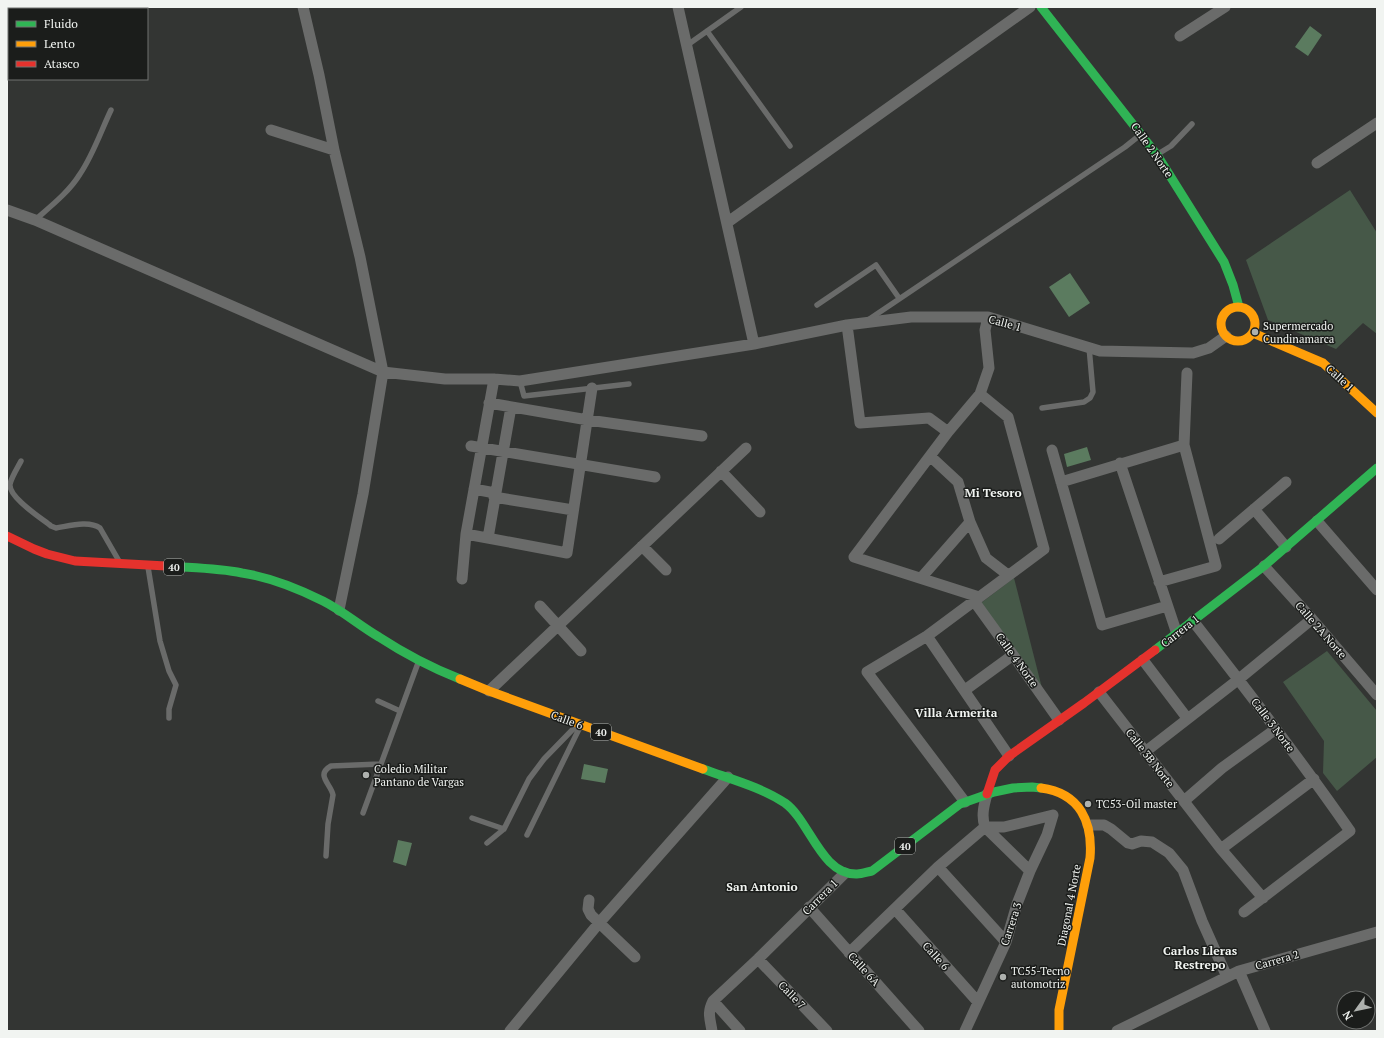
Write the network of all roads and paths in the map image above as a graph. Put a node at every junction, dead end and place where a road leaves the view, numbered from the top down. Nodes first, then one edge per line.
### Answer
1 (303, 7) edge
2 (678, 7) edge
3 (741, 7) edge
4 (1030, 7) edge
5 (1041, 7) edge
6 (1224, 7) edge
7 (707, 31) junction
8 (1180, 36) dead end
9 (686, 46) junction
10 (110, 110) dead end
11 (1377, 123) edge
12 (1192, 124) dead end
13 (271, 130) dead end
14 (1142, 134) junction
15 (790, 146) dead end
16 (334, 150) junction
17 (1157, 155) junction
18 (1317, 163) dead end
19 (7, 210) edge
20 (34, 220) junction
21 (728, 222) junction
22 (899, 298) junction
23 (818, 306) dead end
24 (1239, 307) junction
25 (988, 317) junction
26 (864, 323) junction
27 (847, 325) junction
28 (1253, 333) junction
29 (1226, 336) junction
30 (754, 344) junction
31 (1089, 347) junction
32 (383, 372) junction
33 (1187, 373) dead end
34 (494, 379) junction
35 (520, 381) junction
36 (629, 384) dead end
37 (592, 388) junction
38 (980, 394) junction
39 (490, 403) junction
40 (511, 407) junction
41 (1042, 408) dead end
42 (1377, 413) edge
43 (588, 420) junction
44 (948, 432) junction
45 (702, 436) dead end
46 (1184, 445) junction
47 (477, 447) junction
48 (746, 448) dead end
49 (1052, 450) dead end
50 (503, 451) junction
51 (931, 457) junction
52 (21, 461) dead end
53 (1120, 463) junction
54 (580, 464) junction
55 (1377, 468) edge
56 (722, 472) junction
57 (655, 477) dead end
58 (1061, 482) junction
59 (1286, 482) dead end
60 (474, 489) junction
61 (495, 495) junction
62 (1254, 509) junction
63 (573, 510) junction
64 (760, 512) dead end
65 (1317, 521) junction
66 (970, 522) junction
67 (466, 534) junction
68 (7, 536) edge
69 (488, 538) junction
70 (1219, 539) dead end
71 (642, 546) junction
72 (1286, 547) junction
73 (120, 563) junction
74 (148, 565) junction
75 (1264, 566) junction
76 (666, 570) dead end
77 (1008, 575) junction
78 (921, 578) junction
79 (462, 579) dead end
80 (1159, 582) junction
81 (1377, 590) edge
82 (976, 599) junction
83 (540, 606) dead end
84 (1167, 606) junction
85 (339, 610) junction
86 (1312, 619) junction
87 (1193, 621) junction
88 (558, 626) junction
89 (1177, 634) junction
90 (927, 636) junction
91 (581, 651) dead end
92 (1014, 654) junction
93 (1143, 660) junction
94 (419, 661) junction
95 (1239, 679) junction
96 (964, 690) junction
97 (489, 691) junction
98 (1099, 692) junction
99 (1377, 695) edge
100 (378, 701) dead end
101 (400, 711) junction
102 (169, 718) dead end
103 (1187, 718) junction
104 (1059, 720) junction
105 (580, 724) junction
106 (1276, 729) junction
107 (1145, 752) junction
108 (1008, 756) junction
109 (380, 764) junction
110 (728, 777) junction
111 (1314, 779) junction
112 (1061, 792) joint
113 (987, 794) junction
114 (1184, 801) junction
115 (963, 803) junction
116 (363, 813) dead end
117 (472, 818) dead end
118 (1088, 825) junction
119 (985, 827) junction
120 (504, 829) junction
121 (527, 835) dead end
122 (487, 843) dead end
123 (1221, 849) junction
124 (326, 856) dead end
125 (938, 867) junction
126 (1030, 871) junction
127 (845, 873) junction
128 (1263, 898) junction
129 (589, 900) dead end
130 (809, 907) junction
131 (895, 909) junction
132 (1244, 912) dead end
133 (599, 922) junction
134 (1377, 932) edge
135 (1006, 942) junction
136 (849, 953) junction
137 (635, 957) dead end
138 (758, 959) junction
139 (1239, 971) junction
140 (1227, 977) junction
141 (713, 1001) junction
142 (978, 1002) junction
143 (510, 1031) edge
144 (712, 1031) edge
145 (740, 1031) edge
146 (827, 1031) edge
147 (919, 1031) edge
148 (964, 1031) edge
149 (1059, 1031) edge
150 (1117, 1031) edge
151 (1264, 1031) edge

1 - 16 street
2 - 9 street
3 - 7 lane
4 - 21 street
5 - 14 main road, Calle 2 Norte
6 - 8 street
7 - 9 lane
7 - 15 lane
9 - 21 street
10 - 20 lane
11 - 18 street
12 - 17 lane
13 - 16 street
14 - 17 main road, Calle 2 Norte
14 - 22 lane
16 - 32 street
17 - 24 main road, Calle 2 Norte
19 - 20 street, Calle 1
20 - 32 street, Calle 1
21 - 30 street
22 - 23 lane
22 - 26 lane
24 - 28 main road
24 - 29 main road
25 - 26 street, Calle 1
25 - 31 street, Calle 1
25 - 38 street
26 - 27 street, Calle 1
27 - 30 street, Calle 1
27 - 44 street
28 - 29 main road
28 - 42 main road, Calle 1
29 - 31 street, Calle 1
30 - 35 street, Calle 1
31 - 41 lane
32 - 34 street, Calle 1
32 - 85 street
33 - 46 street
34 - 35 street, Calle 1
34 - 39 street
35 - 37 lane
36 - 37 lane
37 - 43 street
38 - 44 street
38 - 77 street
39 - 40 street
39 - 47 street
40 - 43 street
40 - 50 street
43 - 45 street
43 - 54 street
44 - 51 street
46 - 53 street
46 - 80 street
47 - 50 street
47 - 60 street
48 - 56 street
49 - 58 street
50 - 54 street
50 - 61 street
51 - 66 street
51 - 78 street
52 - 73 lane
53 - 58 street
53 - 80 street
54 - 57 street
54 - 63 street
55 - 65 main road, Carrera 1
56 - 64 street
56 - 71 street
58 - 84 street
59 - 62 street
60 - 61 street
60 - 67 street
61 - 63 street
61 - 69 street
62 - 70 street
62 - 72 street
63 - 69 street
65 - 72 main road, Carrera 1
65 - 81 street
66 - 77 street
66 - 78 street
67 - 69 street
67 - 79 street
68 - 73 main road, 40
71 - 76 street
71 - 88 street
72 - 75 main road, Carrera 1
73 - 74 main road, 40
74 - 85 main road, 40
74 - 102 lane
75 - 86 street, Calle 2A Norte
75 - 87 main road, Carrera 1
77 - 82 street
78 - 82 street
80 - 84 street
82 - 90 street
82 - 92 street, Calle 4 Norte
83 - 88 street
84 - 89 street
85 - 94 main road, Calle 6 / 40
86 - 95 street
86 - 99 street, Calle 2A Norte
87 - 89 main road, Carrera 1
87 - 95 street, Calle 3 Norte
88 - 91 street
88 - 97 street
89 - 93 main road, Carrera 1
90 - 96 street
90 - 115 street
92 - 96 street
92 - 104 street, Calle 4 Norte
93 - 98 main road, Carrera 1
93 - 103 street
94 - 97 main road, Calle 6 / 40
94 - 101 lane
95 - 103 street
95 - 106 street, Calle 3 Norte
96 - 108 street
97 - 105 main road, Calle 6 / 40
98 - 104 main road, Carrera 1
98 - 107 street, Calle 3B Norte
100 - 101 lane
101 - 109 lane
103 - 107 street
104 - 108 main road, Carrera 1
105 - 110 main road, Calle 6 / 40
105 - 120 lane
105 - 121 lane
106 - 111 street, Calle 3 Norte
106 - 114 street
107 - 114 street, Calle 3B Norte
108 - 113 main road, Carrera 1
109 - 116 lane
109 - 124 lane
110 - 127 main road, Calle 6 / 40
110 - 133 street
111 - 123 street
111 - 128 street, Calle 3 Norte
112 - 113 main road, Carrera 1
112 - 118 main road, Diagonal 4 Norte
113 - 115 main road, Carrera 1
113 - 119 street
114 - 123 street, Calle 3B Norte
115 - 127 main road, Carrera 1 / 40
117 - 120 lane
118 - 140 street
118 - 149 main road, Diagonal 4 Norte
119 - 125 street
119 - 126 street
119 - 126 street, Carrera 3
120 - 122 lane
123 - 128 street, Calle 3B Norte
125 - 131 street
125 - 135 street
126 - 135 street, Carrera 3
127 - 130 street, Carrera 1
128 - 132 street
129 - 133 street
130 - 136 street, Calle 6A
130 - 138 street, Carrera 1
131 - 136 street
131 - 142 street, Calle 6
133 - 137 street
133 - 143 street
134 - 139 street, Carrera 2
135 - 142 street, Carrera 3
136 - 147 street, Calle 6A
138 - 141 street, Carrera 1
138 - 146 street, Calle 7
139 - 140 street, Carrera 2
139 - 151 street
140 - 150 street, Carrera 2
141 - 144 street
141 - 145 street
142 - 148 street, Carrera 3

